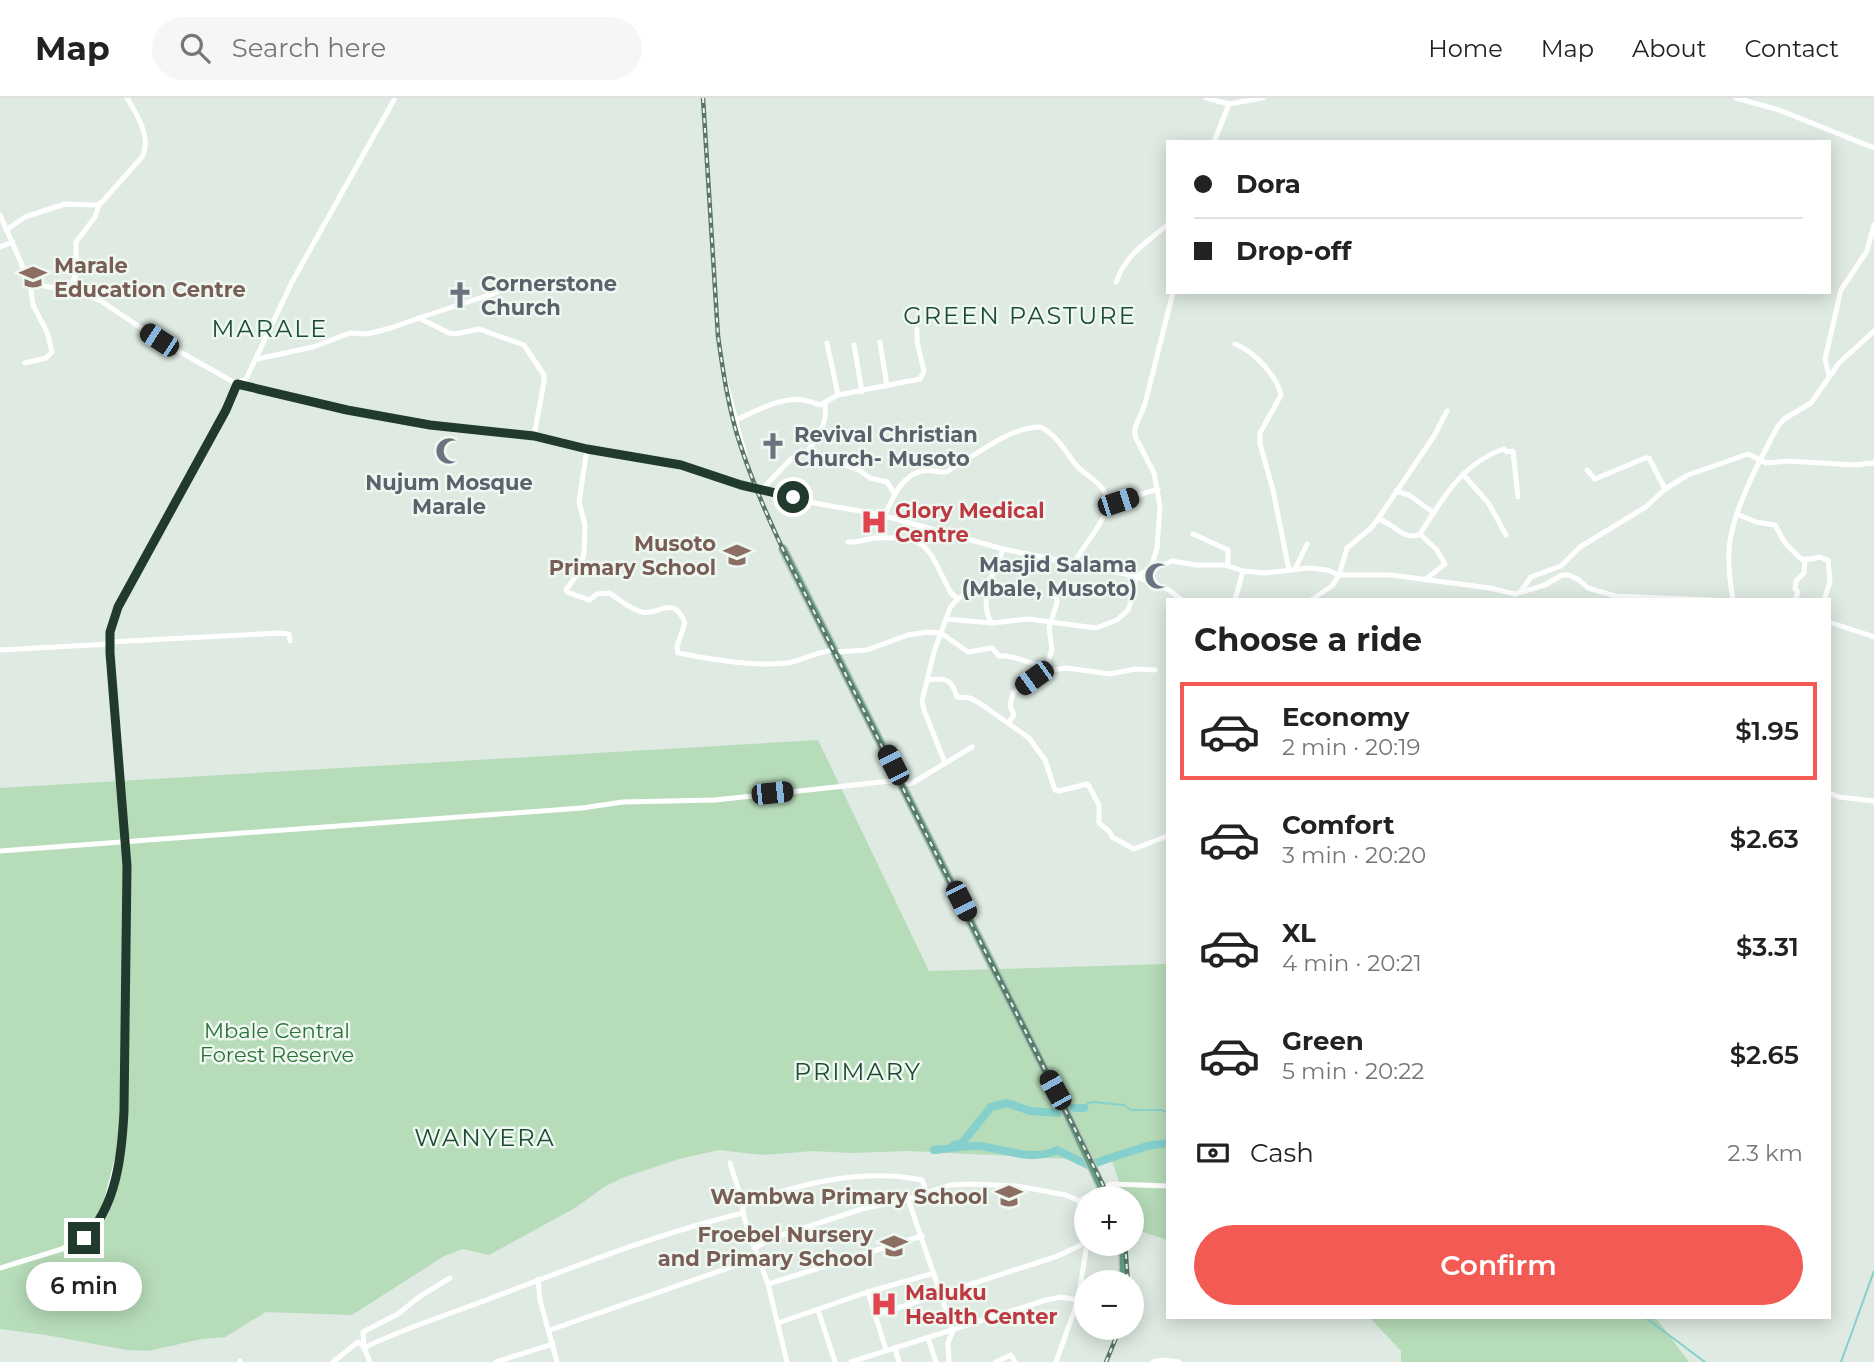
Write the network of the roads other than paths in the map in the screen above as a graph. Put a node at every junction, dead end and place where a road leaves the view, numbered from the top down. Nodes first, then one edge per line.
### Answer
1 (127, 98) edge
2 (395, 98) edge
3 (1206, 98) edge
4 (1263, 98) edge
5 (1735, 98) edge
6 (1229, 104) junction
7 (1215, 140) edge
8 (1874, 148) edge
9 (99, 205) junction
10 (0, 215) edge
11 (1874, 225) edge
12 (1166, 226) edge
13 (6, 230) junction
14 (13, 242) junction
15 (0, 247) edge
16 (1116, 282) dead end
17 (30, 283) junction
18 (514, 283) dead end
19 (69, 291) junction
20 (1172, 294) edge
21 (419, 318) junction
22 (917, 329) dead end
23 (1874, 331) edge
24 (880, 342) dead end
25 (827, 343) dead end
26 (1235, 344) dead end
27 (854, 345) dead end
28 (257, 359) junction
29 (25, 363) dead end
30 (1829, 376) junction
31 (725, 380) dead end
32 (237, 384) junction
33 (887, 386) junction
34 (862, 392) junction
35 (838, 395) junction
36 (825, 404) junction
37 (1447, 411) dead end
38 (736, 419) junction
39 (534, 436) junction
40 (587, 449) junction
41 (807, 452) junction
42 (745, 455) dead end
43 (1761, 461) junction
44 (1874, 463) edge
45 (1587, 470) dead end
46 (1463, 474) junction
47 (762, 489) junction
48 (1158, 489) junction
49 (1665, 489) junction
50 (1396, 491) junction
51 (895, 494) junction
52 (1517, 496) dead end
53 (1107, 505) junction
54 (1434, 513) junction
55 (1737, 514) junction
56 (884, 517) junction
57 (1378, 519) junction
58 (1193, 534) dead end
59 (1420, 534) junction
60 (1506, 535) dead end
61 (848, 542) dead end
62 (1307, 544) dead end
63 (783, 549) dead end
64 (1003, 549) junction
65 (1805, 560) junction
66 (1074, 563) junction
67 (1228, 566) junction
68 (1151, 568) junction
69 (1292, 570) junction
70 (1243, 571) junction
71 (1339, 575) junction
72 (1135, 576) junction
73 (1426, 579) junction
74 (989, 581) junction
75 (1056, 592) dead end
76 (1518, 593) junction
77 (957, 598) junction
78 (1179, 598) edge
79 (1236, 598) edge
80 (1314, 598) edge
81 (1664, 598) edge
82 (1732, 598) edge
83 (1796, 598) edge
84 (1825, 598) edge
85 (946, 619) junction
86 (1050, 621) junction
87 (992, 623) junction
88 (1831, 623) edge
89 (941, 633) junction
90 (1874, 637) edge
91 (290, 641) dead end
92 (110, 643) junction
93 (0, 650) edge
94 (835, 651) junction
95 (1049, 668) junction
96 (1154, 670) dead end
97 (928, 680) junction
98 (1008, 723) junction
99 (972, 747) dead end
100 (945, 763) junction
101 (901, 781) junction
102 (1831, 794) edge
103 (1874, 801) edge
104 (1166, 836) edge
105 (125, 842) junction
106 (0, 851) edge
107 (730, 1163) dead end
108 (1102, 1186) edge
109 (1108, 1186) edge
110 (1166, 1186) edge
111 (927, 1193) junction
112 (908, 1199) junction
113 (1074, 1199) edge
114 (743, 1205) junction
115 (743, 1213) junction
116 (922, 1236) junction
117 (755, 1248) junction
118 (1074, 1249) edge
119 (757, 1258) junction
120 (0, 1268) edge
121 (934, 1273) junction
122 (450, 1278) dead end
123 (538, 1279) junction
124 (768, 1284) junction
125 (868, 1292) junction
126 (940, 1293) junction
127 (1074, 1299) edge
128 (818, 1310) junction
129 (1074, 1311) edge
130 (876, 1315) junction
131 (778, 1323) junction
132 (550, 1330) junction
133 (953, 1330) junction
134 (928, 1338) junction
135 (552, 1344) junction
136 (364, 1348) junction
137 (895, 1348) junction
138 (886, 1350) junction
139 (332, 1362) edge
140 (370, 1362) edge
141 (496, 1362) edge
142 (557, 1362) edge
143 (787, 1362) edge
144 (835, 1362) edge
145 (851, 1362) edge
146 (899, 1362) edge
147 (936, 1362) edge
148 (949, 1362) edge
149 (996, 1362) edge
150 (1015, 1362) edge
151 (1056, 1362) edge
152 (1153, 1362) edge
153 (1179, 1362) edge

1 - 9 street
2 - 28 street
3 - 6 street
4 - 6 street
5 - 8 street
6 - 7 street
9 - 13 street
9 - 19 street
10 - 13 street
11 - 30 street
12 - 16 street
13 - 14 street
14 - 15 street
14 - 17 street
17 - 19 street
17 - 29 street
18 - 21 street
19 - 32 street
20 - 48 street
21 - 28 street
21 - 39 street
22 - 33 street
23 - 30 street
24 - 33 street
25 - 35 street
26 - 69 street
27 - 34 street
28 - 32 street
30 - 43 street
31 - 38 street
32 - 39 street
32 - 92 street
33 - 34 street
34 - 35 street
35 - 36 street
36 - 38 street
36 - 41 street
37 - 50 street
38 - 42 street
39 - 40 street
40 - 47 street
40 - 94 street
41 - 47 street
41 - 51 street
43 - 44 street
43 - 49 street
43 - 55 street
45 - 49 street
46 - 52 street
46 - 54 street
46 - 60 street
47 - 56 street
48 - 53 street
48 - 68 street
49 - 76 street
50 - 54 street
50 - 57 street
51 - 53 street
51 - 56 street
53 - 66 street
54 - 59 street
55 - 65 street
55 - 82 street
56 - 64 street
57 - 59 street
57 - 71 street
58 - 67 street
59 - 73 street
61 - 77 street
62 - 69 street
63 - 94 main road
64 - 66 street
64 - 74 street
65 - 83 street
65 - 84 street
66 - 72 street
67 - 68 street
67 - 70 street
68 - 72 street
69 - 70 street
69 - 71 street
70 - 79 street
71 - 73 street
71 - 80 street
72 - 78 street
72 - 86 street
73 - 76 street
74 - 77 street
74 - 87 street
75 - 86 street
76 - 81 street
77 - 85 street
85 - 87 street
85 - 89 street
86 - 87 street
86 - 95 street
88 - 90 street
89 - 94 street
89 - 95 street
89 - 97 street
91 - 92 street
92 - 93 street
92 - 105 street
94 - 101 main road
95 - 96 street
95 - 98 street
97 - 98 street
97 - 100 street
98 - 104 street
99 - 100 street
100 - 101 street
101 - 105 street
101 - 108 main road
102 - 103 street
105 - 106 street
105 - 120 street
107 - 114 street
109 - 110 street
111 - 112 street
111 - 113 street
111 - 114 street
112 - 116 street
112 - 117 street
114 - 115 street
115 - 117 street
115 - 123 street
116 - 121 street
116 - 124 street
117 - 119 street
118 - 126 street
119 - 124 street
119 - 132 street
121 - 125 street
121 - 126 street
122 - 136 street
123 - 132 street
123 - 136 street
124 - 131 street
125 - 128 street
125 - 130 street
126 - 130 street
126 - 133 street
127 - 133 street
128 - 131 street
128 - 144 street
129 - 151 street
130 - 138 street
131 - 143 street
132 - 135 street
133 - 134 street
133 - 148 street
134 - 137 street
134 - 147 street
135 - 141 street
135 - 142 street
136 - 139 street
136 - 140 street
137 - 138 street
137 - 146 street
138 - 145 street
149 - 150 street
152 - 153 street

